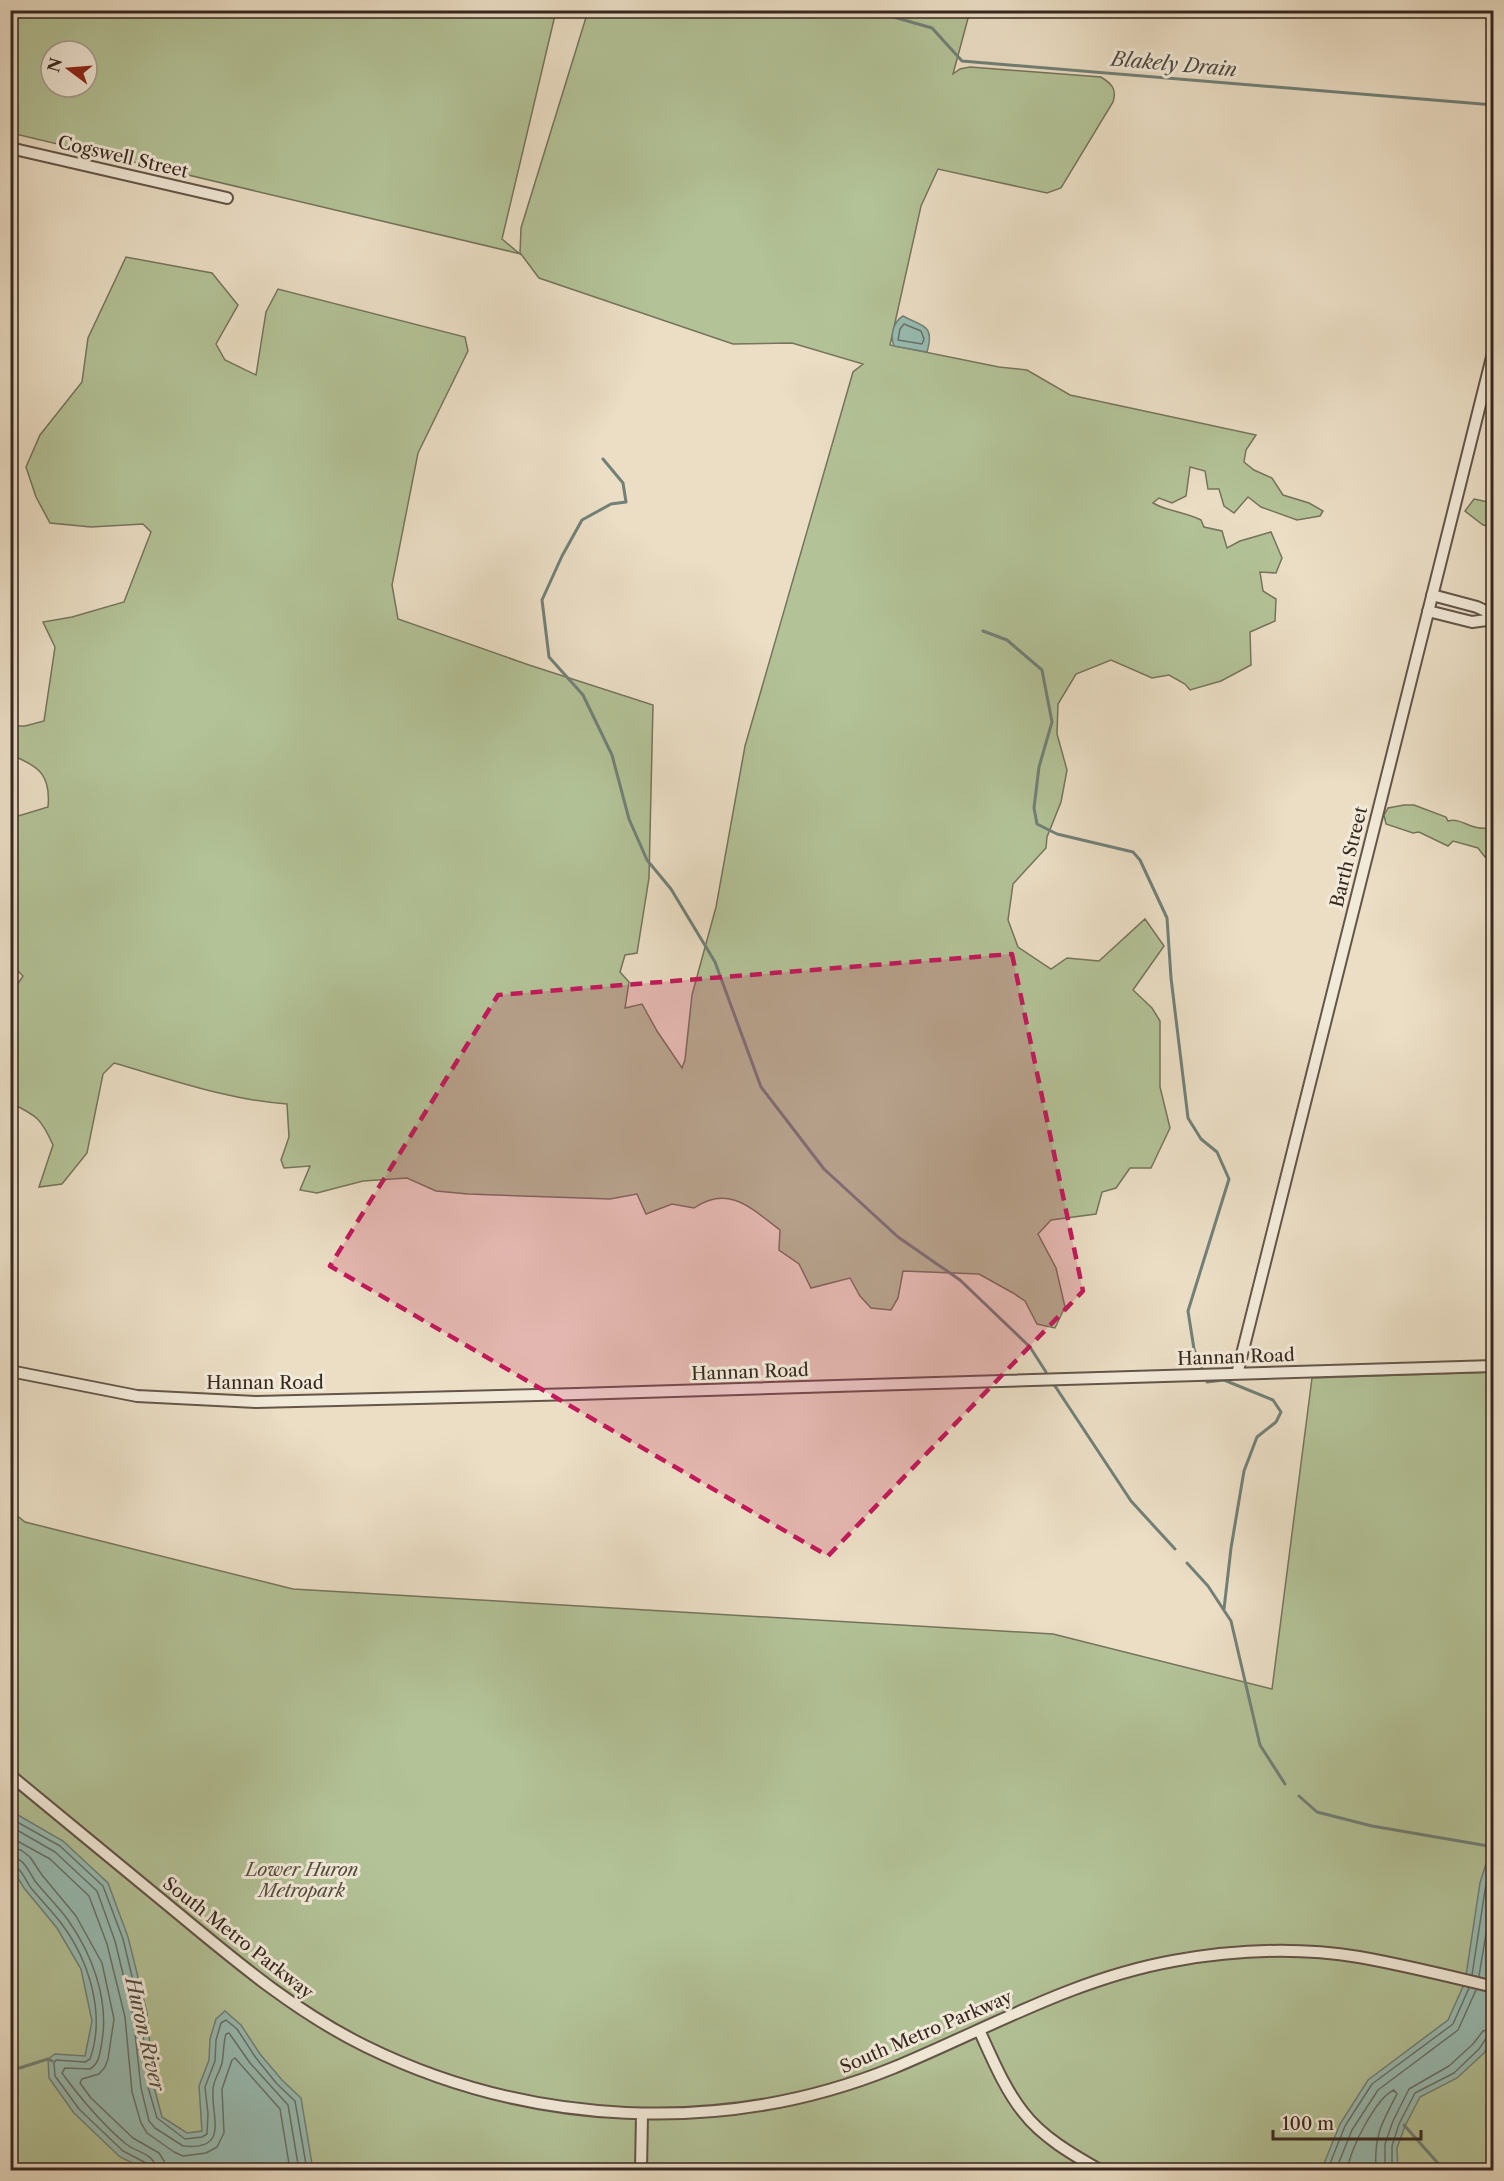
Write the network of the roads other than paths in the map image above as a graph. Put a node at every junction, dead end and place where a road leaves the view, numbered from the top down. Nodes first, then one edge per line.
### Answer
1 (10, 148) edge
2 (227, 198) dead end
3 (1494, 349) edge
4 (1432, 595) junction
5 (1428, 611) junction
6 (1494, 617) edge
7 (1494, 1366) edge
8 (10, 1371) edge
9 (1237, 1374) junction
10 (10, 1775) edge
11 (1494, 1987) edge
12 (980, 2030) junction
13 (642, 2114) junction
14 (641, 2170) edge
15 (1100, 2170) edge

1 - 2 street, Cogswell Street
3 - 4 street, Barth Street
4 - 5 street, Barth Street
4 - 6 street
5 - 6 street
5 - 9 street, Barth Street
7 - 9 street, Hannan Road
8 - 9 street, Hannan Road
10 - 13 street, South Metro Parkway
11 - 12 street, South Metro Parkway
12 - 13 street, South Metro Parkway
12 - 15 street
13 - 14 street

